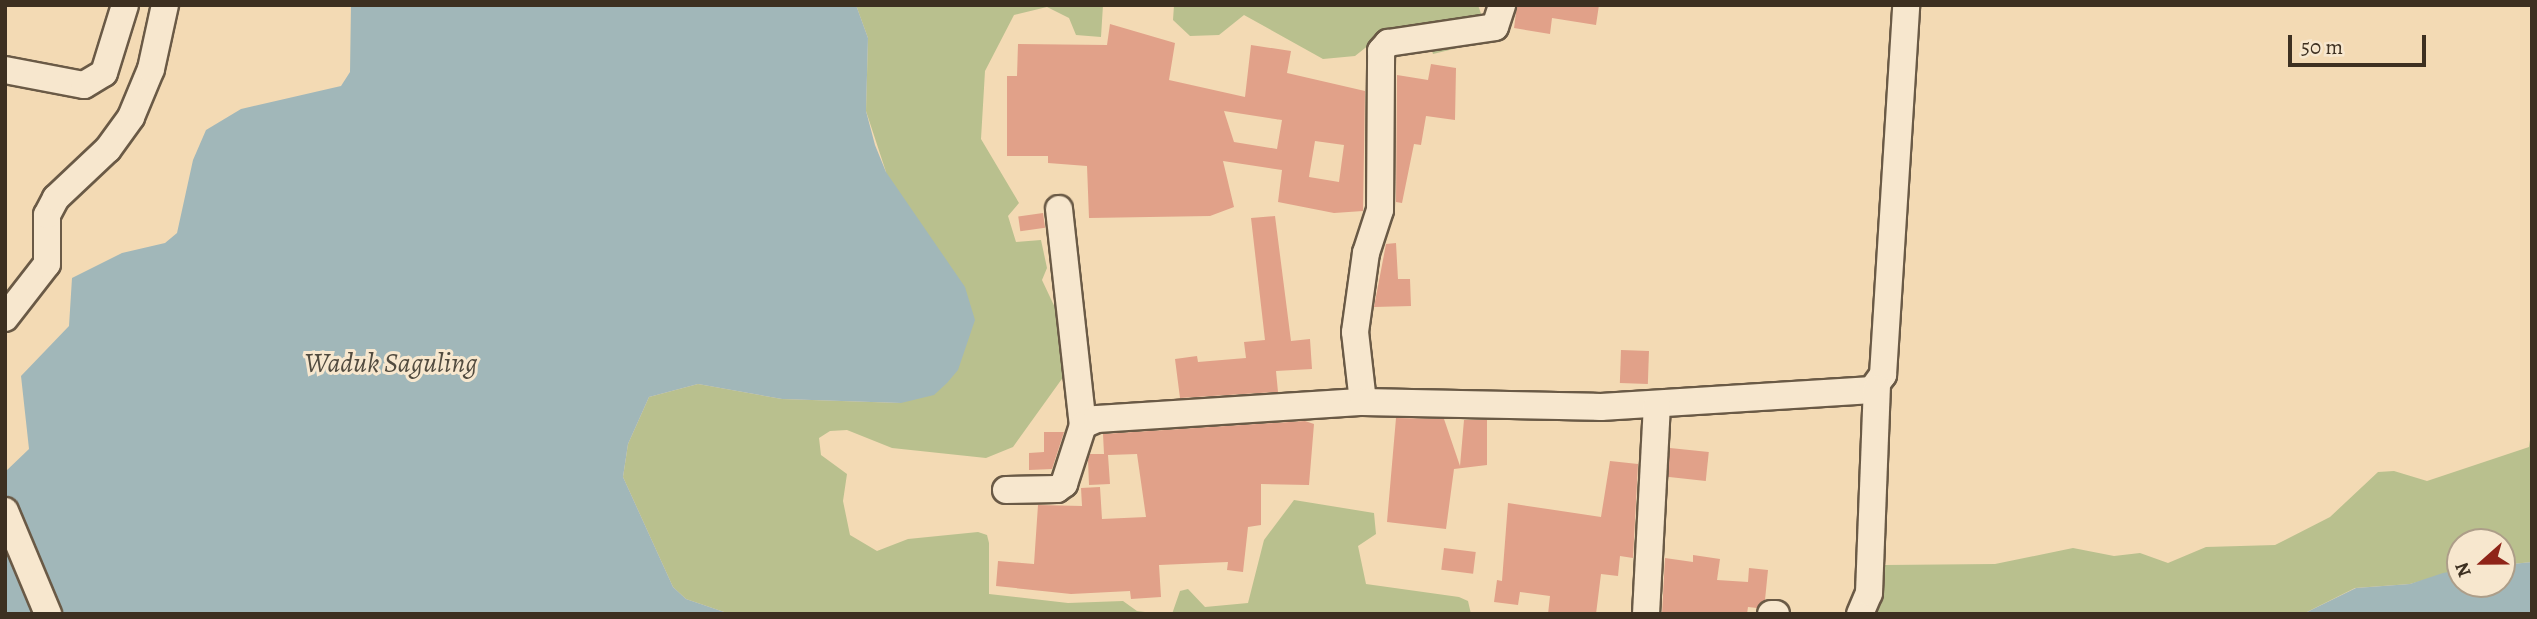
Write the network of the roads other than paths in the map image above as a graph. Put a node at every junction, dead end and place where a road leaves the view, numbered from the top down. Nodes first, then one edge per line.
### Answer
1 (1503, 5) edge
2 (1906, 5) edge
3 (117, 6) edge
4 (164, 9) edge
5 (6, 74) edge
6 (1059, 209) dead end
7 (5, 318) edge
8 (1877, 388) junction
9 (1363, 402) junction
10 (1657, 404) junction
11 (1083, 425) junction
12 (1006, 490) dead end
13 (5, 511) edge
14 (48, 614) edge
15 (1646, 614) edge
16 (1860, 614) edge

1 - 9 street
2 - 8 street
3 - 4 street
3 - 5 street
4 - 7 street
6 - 11 street
8 - 10 street
8 - 16 street
9 - 10 street
9 - 11 street
10 - 15 street
11 - 12 street
13 - 14 street

